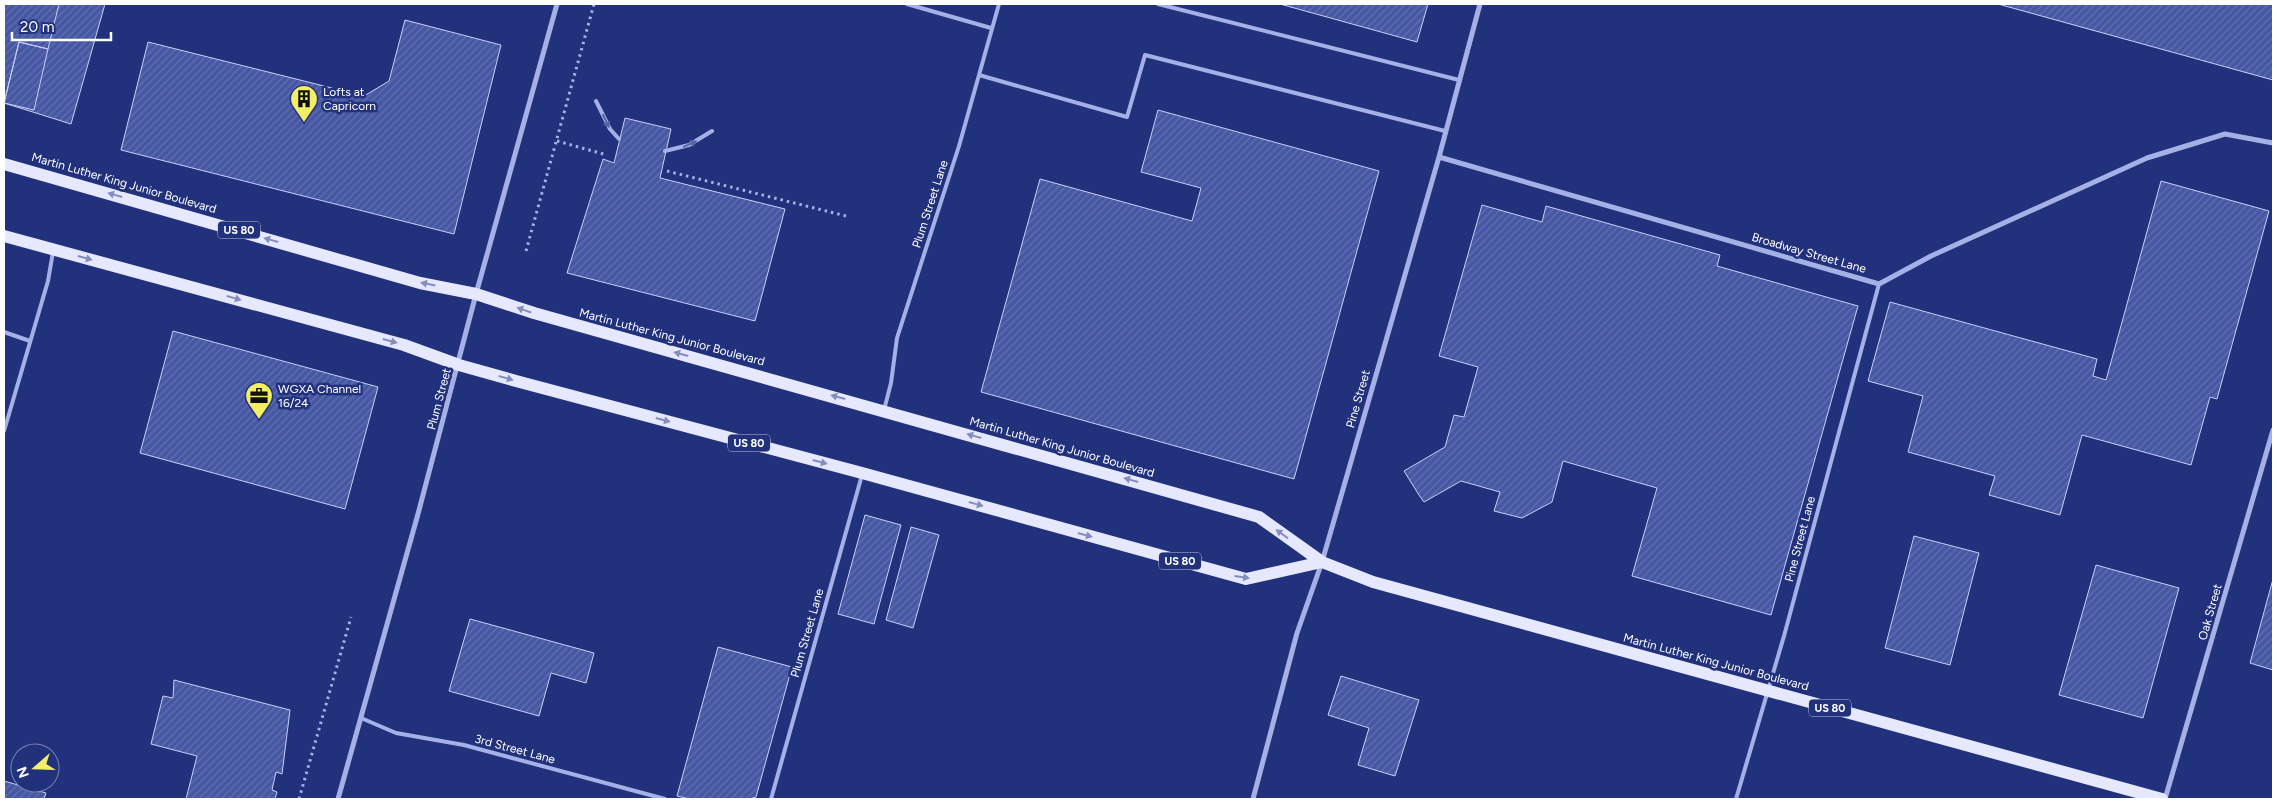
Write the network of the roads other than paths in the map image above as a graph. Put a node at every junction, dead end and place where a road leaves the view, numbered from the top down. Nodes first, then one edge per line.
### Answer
1 (557, 4) edge
2 (907, 4) edge
3 (998, 4) edge
4 (1158, 4) edge
5 (1480, 4) edge
6 (991, 28) junction
7 (979, 75) junction
8 (1459, 80) junction
9 (596, 101) dead end
10 (712, 130) dead end
11 (1445, 131) junction
12 (619, 139) dead end
13 (2273, 143) edge
14 (665, 151) dead end
15 (1439, 156) junction
16 (4, 164) edge
17 (4, 236) edge
18 (54, 250) junction
19 (1879, 284) junction
20 (476, 294) junction
21 (4, 332) edge
22 (30, 341) junction
23 (459, 365) junction
24 (884, 410) junction
25 (6, 413) edge
26 (2273, 430) edge
27 (4, 431) edge
28 (862, 473) junction
29 (1322, 562) junction
30 (1768, 691) junction
31 (361, 718) junction
32 (338, 799) edge
33 (665, 799) edge
34 (771, 799) edge
35 (1253, 799) edge
36 (1736, 799) edge
37 (2163, 799) edge

1 - 20 street, Plum Street
2 - 6 lane
3 - 6 lane, Plum Street Lane
4 - 8 lane
5 - 8 street, Pine Street
6 - 7 lane, Plum Street Lane
7 - 11 lane
7 - 24 lane, Plum Street Lane
8 - 11 street, Pine Street
9 -> 12 lane
14 -> 10 lane
11 - 15 street, Pine Street
13 - 19 street, Broadway Street Lane
15 - 19 street, Broadway Street Lane
15 - 29 street, Pine Street
20 -> 16 main road, Martin Luther King Junior Boulevard / US 80
17 - 18 main road, US 80
18 - 22 lane
18 -> 23 main road, US 80
19 - 30 lane, Pine Street Lane
20 - 23 street, Plum Street
24 -> 20 main road, Martin Luther King Junior Boulevard / US 80
21 - 22 lane
22 - 25 lane
23 -> 28 main road, US 80
23 - 31 street, Plum Street
29 -> 24 main road, Martin Luther King Junior Boulevard / US 80
25 - 27 lane
26 - 37 street, Oak Street
28 -> 29 main road, US 80
28 - 34 lane, Plum Street Lane
29 - 30 main road, Martin Luther King Junior Boulevard / US 80
29 - 35 street, Pine Street
30 - 36 lane, Pine Street Lane
30 - 37 main road, Martin Luther King Junior Boulevard / US 80
31 - 32 street, Plum Street
31 - 33 lane, 3rd Street Lane

